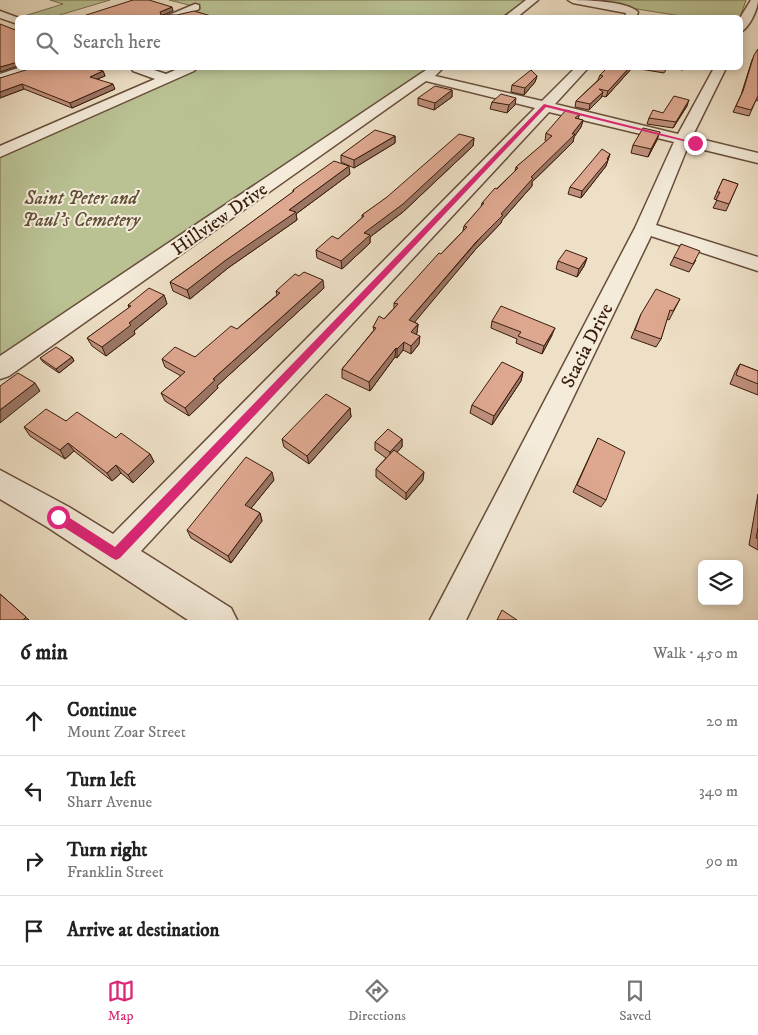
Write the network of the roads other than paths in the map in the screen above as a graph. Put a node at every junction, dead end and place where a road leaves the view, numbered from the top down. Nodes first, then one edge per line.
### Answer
1 (533, 0) edge
2 (573, 0) edge
3 (756, 0) edge
4 (195, 7) dead end
5 (0, 14) edge
6 (175, 15) edge
7 (512, 15) edge
8 (632, 15) edge
9 (15, 20) edge
10 (15, 21) edge
11 (743, 24) edge
12 (0, 25) edge
13 (24, 70) edge
14 (143, 70) edge
15 (185, 70) edge
16 (580, 70) edge
17 (719, 70) edge
18 (431, 72) edge
19 (0, 78) edge
20 (165, 78) junction
21 (545, 106) junction
22 (683, 140) junction
23 (0, 152) edge
24 (758, 158) edge
25 (645, 228) junction
26 (758, 264) edge
27 (0, 369) edge
28 (0, 483) edge
29 (116, 554) junction
30 (219, 620) edge
31 (448, 620) edge

1 - 7 street
2 - 8 street
3 - 11 street
4 - 6 street
5 - 9 street
10 - 12 street
13 - 19 street
14 - 20 street
15 - 20 street
16 - 21 street
17 - 22 street, Stacia Drive
18 - 21 street
18 - 27 street, Hillview Drive
20 - 23 street
21 - 22 street
21 - 29 street
22 - 24 street
22 - 25 street, Stacia Drive
25 - 26 street
25 - 31 street, Stacia Drive
28 - 29 street
29 - 30 street

